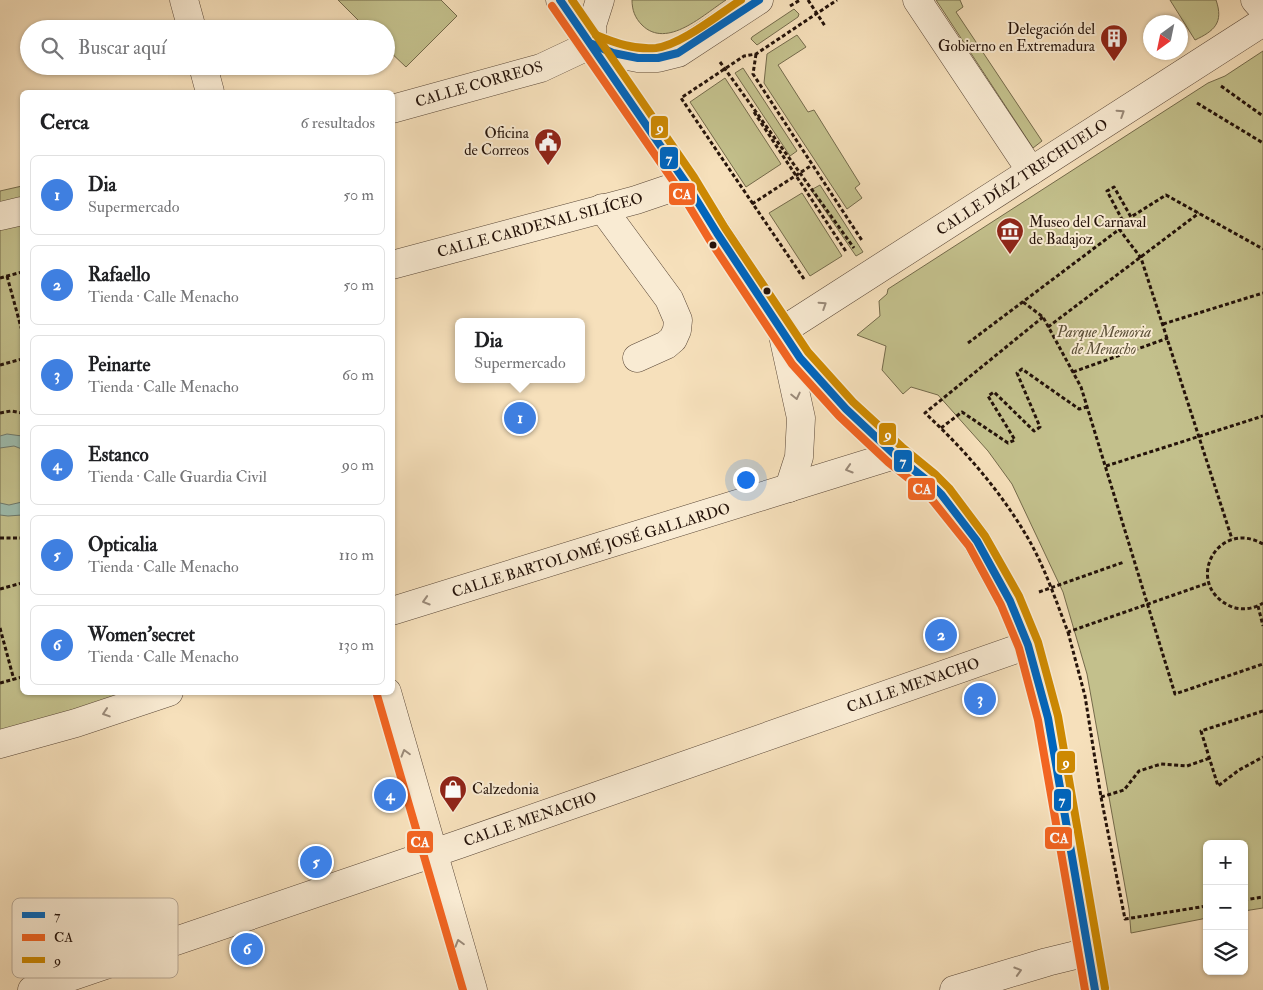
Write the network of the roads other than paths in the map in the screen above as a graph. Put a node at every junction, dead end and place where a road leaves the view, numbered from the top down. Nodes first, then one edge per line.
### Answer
1 (184, 0) edge
2 (560, 0) edge
3 (600, 0) edge
4 (759, 0) edge
5 (917, 0) edge
6 (1254, 0) edge
7 (1263, 9) edge
8 (190, 20) edge
9 (1263, 22) edge
10 (592, 44) junction
11 (205, 75) edge
12 (209, 90) edge
13 (395, 108) edge
14 (1031, 171) junction
15 (686, 183) junction
16 (602, 208) junction
17 (20, 211) edge
18 (0, 216) edge
19 (395, 264) edge
20 (782, 332) junction
21 (637, 358) dead end
22 (896, 455) junction
23 (789, 488) junction
24 (395, 611) edge
25 (1028, 645) junction
26 (160, 695) edge
27 (388, 695) edge
28 (0, 744) edge
29 (433, 852) junction
30 (178, 940) edge
31 (1088, 952) junction
32 (67, 978) edge
33 (32, 990) edge
34 (473, 990) edge
35 (954, 990) edge
36 (1095, 990) edge

1 - 8 street
2 - 10 street
3 - 10 street
4 - 10 street
5 - 14 street
6 - 7 street
14 -> 9 street, CALLE DÍAZ TRECHUELO
10 - 13 street, CALLE CORREOS
10 - 15 street
11 - 12 street
20 -> 14 street, CALLE DÍAZ TRECHUELO
15 - 16 street, CALLE CARDENAL SILÍCEO
15 - 20 street
16 - 19 street, CALLE CARDENAL SILÍCEO
16 - 21 street
17 - 18 street
20 - 22 street
20 -> 23 street
22 -> 23 street, CALLE BARTOLOMÉ JOSÉ GALLARDO
22 - 25 street
23 -> 24 street, CALLE BARTOLOMÉ JOSÉ GALLARDO
25 - 29 street, CALLE MENACHO
25 - 31 street
26 -> 28 street
29 -> 27 street
29 - 30 street, CALLE MENACHO
34 -> 29 street
35 -> 31 street
31 - 36 street
32 - 33 street, CALLE MENACHO

